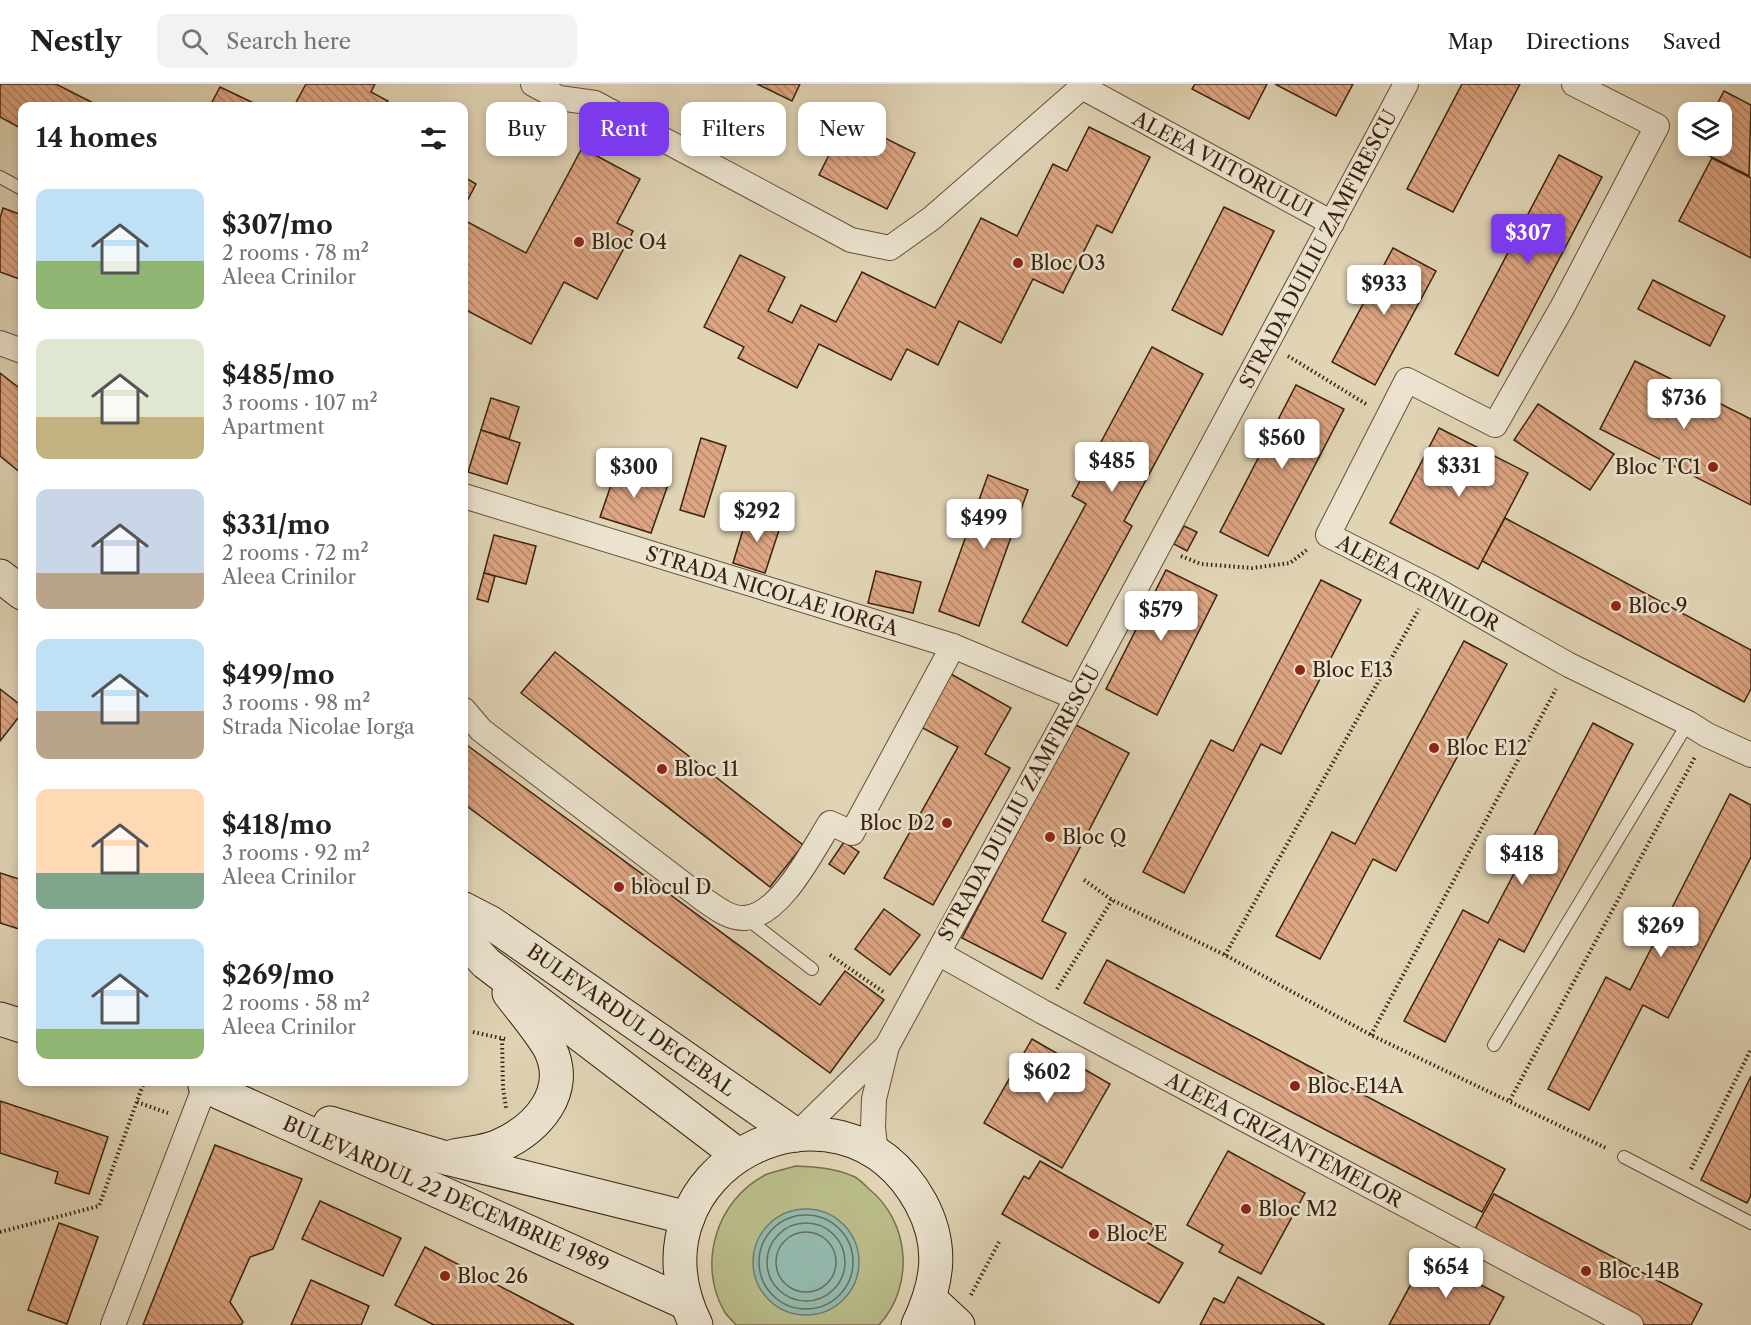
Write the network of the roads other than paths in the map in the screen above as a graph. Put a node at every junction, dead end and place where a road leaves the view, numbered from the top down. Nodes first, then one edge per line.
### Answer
1 (533, 84) edge
2 (1406, 84) edge
3 (1574, 84) edge
4 (0, 177) edge
5 (18, 187) edge
6 (1332, 223) junction
7 (0, 343) edge
8 (18, 350) edge
9 (468, 497) edge
10 (0, 576) edge
11 (18, 590) edge
12 (953, 646) junction
13 (1077, 698) junction
14 (468, 715) edge
15 (1698, 729) junction
16 (1751, 755) edge
17 (468, 911) edge
18 (745, 918) junction
19 (468, 943) edge
20 (938, 953) junction
21 (486, 963) junction
22 (812, 969) road end
23 (0, 1019) edge
24 (18, 1025) edge
25 (1494, 1045) dead end
26 (886, 1046) junction
27 (197, 1086) edge
28 (202, 1086) edge
29 (205, 1086) edge
30 (796, 1135) junction
31 (876, 1154) junction
32 (738, 1155) junction
33 (1624, 1157) road end
34 (446, 1158) junction
35 (688, 1218) junction
36 (1751, 1223) edge
37 (924, 1312) edge
38 (691, 1314) edge
39 (957, 1324) edge
40 (113, 1325) edge
41 (1630, 1325) edge

1 - 6 street, ALEEA VIITORULUI
2 - 6 street, STRADA DUILIU ZAMFIRESCU
3 - 15 street, ALEEA CRINILOR
4 - 5 lane
6 - 13 street, STRADA DUILIU ZAMFIRESCU
7 - 8 street
9 - 12 street, STRADA NICOLAE IORGA
10 - 11 street
12 - 13 street, STRADA NICOLAE IORGA
12 - 18 street
13 - 20 street, STRADA DUILIU ZAMFIRESCU
14 - 18 street
15 - 16 street, ALEEA CRINILOR
15 - 25 lane
17 - 30 street, BULEVARDUL DECEBAL
18 - 22 lane
19 - 21 street, BULEVARDUL DECEBAL
20 - 26 street, STRADA DUILIU ZAMFIRESCU
20 - 41 street, ALEEA CRIZANTEMELOR
21 - 32 street, BULEVARDUL DECEBAL
21 - 34 street
23 - 24 street
26 - 30 street
26 - 31 street
27 - 40 street
28 - 38 street, BULEVARDUL 22 DECEMBRIE 1989
29 - 34 street, BULEVARDUL 22 DECEMBRIE 1989
30 - 31 street
30 - 32 street
31 - 37 street
32 - 35 street
33 - 36 lane
34 - 35 street, BULEVARDUL 22 DECEMBRIE 1989
35 - 38 street
37 - 39 street

